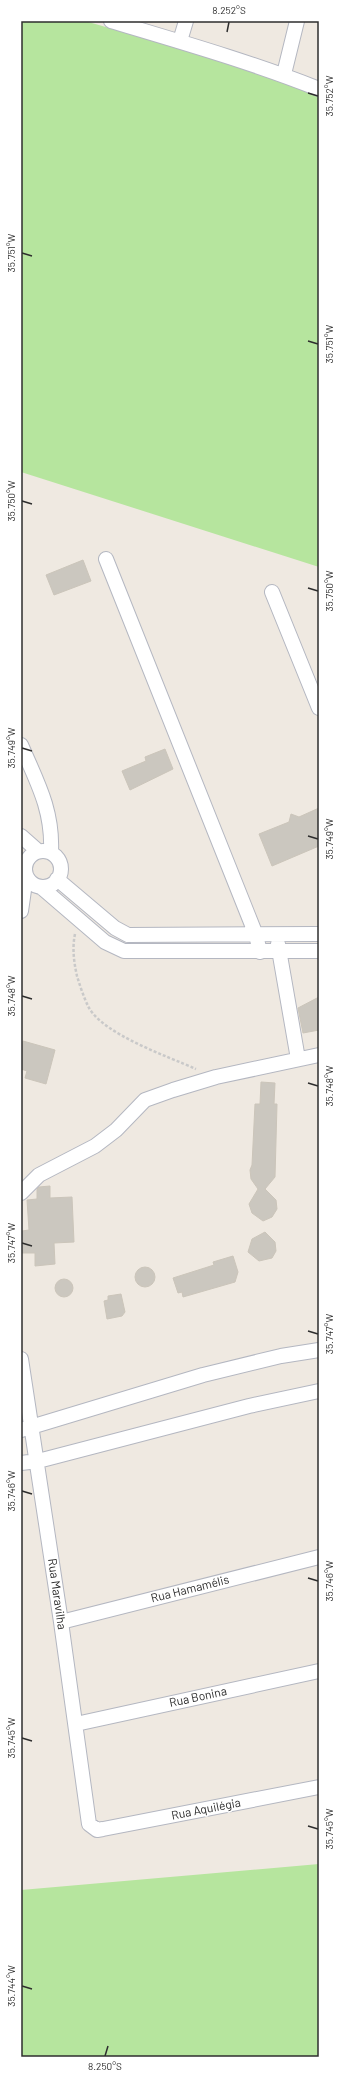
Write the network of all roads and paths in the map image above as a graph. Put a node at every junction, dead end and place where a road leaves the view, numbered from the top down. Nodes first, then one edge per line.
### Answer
1 (111, 21) edge
2 (186, 21) edge
3 (297, 21) edge
4 (180, 41) junction
5 (284, 74) junction
6 (319, 89) edge
7 (106, 559) dead end
8 (272, 592) dead end
9 (319, 708) edge
10 (21, 745) edge
11 (21, 836) edge
12 (44, 851) junction
13 (24, 867) edge
14 (57, 879) junction
15 (41, 887) junction
16 (21, 911) edge
17 (78, 920) junction
18 (319, 934) edge
19 (256, 935) junction
20 (276, 935) junction
21 (319, 951) edge
22 (260, 952) junction
23 (279, 952) junction
24 (319, 1055) edge
25 (298, 1059) junction
26 (216, 1077) junction
27 (21, 1193) edge
28 (319, 1350) edge
29 (21, 1358) edge
30 (319, 1391) edge
31 (26, 1428) edge
32 (38, 1460) junction
33 (21, 1463) edge
34 (319, 1557) edge
35 (61, 1622) junction
36 (319, 1671) edge
37 (76, 1724) junction
38 (319, 1787) edge
39 (92, 1828) joint

1 - 4 street
2 - 4 street
3 - 5 street
4 - 5 street
5 - 6 street
7 - 19 street
8 - 9 street
10 - 12 street
11 - 12 street
12 - 13 street
12 - 14 street
13 - 15 street
13 - 16 street
14 - 15 street
14 - 19 street
15 - 17 street
17 - 22 street
17 - 26 path
18 - 20 street
19 - 20 street
19 - 22 street
20 - 23 street
21 - 23 street
22 - 23 street
23 - 25 street
24 - 25 street
25 - 26 street
26 - 27 street
28 - 31 street
29 - 31 street, Rua Maravilha
30 - 32 street
31 - 32 street, Rua Maravilha
32 - 33 street
32 - 35 street, Rua Maravilha
34 - 35 street, Rua Hamamélis
35 - 37 street, Rua Maravilha
36 - 37 street, Rua Bonina
37 - 39 street, Rua Maravilha
38 - 39 street, Rua Aquilégia

